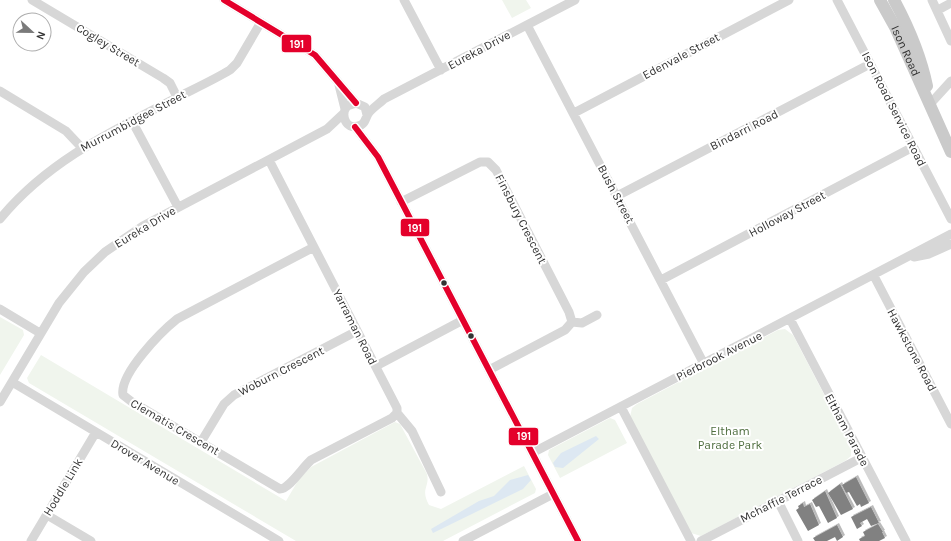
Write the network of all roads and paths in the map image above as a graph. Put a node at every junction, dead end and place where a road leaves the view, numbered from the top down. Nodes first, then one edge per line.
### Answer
1 (32, 0) edge
2 (224, 0) edge
3 (404, 0) edge
4 (575, 0) edge
5 (789, 0) edge
6 (837, 0) edge
7 (880, 0) edge
8 (894, 0) edge
9 (932, 0) edge
10 (951, 3) edge
11 (938, 10) junction
12 (261, 22) junction
13 (527, 25) junction
14 (951, 41) edge
15 (870, 64) junction
16 (440, 70) junction
17 (951, 81) edge
18 (339, 84) junction
19 (0, 91) edge
20 (177, 97) junction
21 (384, 99) junction
22 (931, 103) junction
23 (358, 104) junction
24 (344, 112) junction
25 (574, 113) junction
26 (366, 118) junction
27 (132, 121) junction
28 (352, 126) junction
29 (327, 129) junction
30 (913, 147) junction
31 (82, 148) junction
32 (373, 149) junction
33 (951, 152) edge
34 (269, 160) junction
35 (617, 196) junction
36 (401, 202) junction
37 (0, 204) edge
38 (178, 208) junction
39 (7, 211) junction
40 (0, 219) edge
41 (951, 219) edge
42 (951, 234) edge
43 (951, 244) edge
44 (314, 247) junction
45 (904, 259) junction
46 (874, 276) junction
47 (661, 280) junction
48 (0, 309) edge
49 (597, 315) dead end
50 (790, 319) junction
51 (462, 320) junction
52 (572, 322) junction
53 (357, 331) junction
54 (40, 333) junction
55 (704, 364) junction
56 (376, 366) junction
57 (489, 370) junction
58 (12, 382) junction
59 (0, 402) edge
60 (621, 407) junction
61 (397, 413) junction
62 (951, 424) edge
63 (96, 432) junction
64 (201, 442) junction
65 (532, 453) junction
66 (861, 458) junction
67 (441, 492) dead end
68 (553, 494) junction
69 (778, 501) junction
70 (47, 515) junction
71 (31, 541) edge
72 (91, 541) edge
73 (279, 541) edge
74 (463, 541) edge
75 (578, 541) edge
76 (691, 541) edge
77 (702, 541) edge
78 (798, 541) edge
79 (906, 541) edge

1 - 20 street, Cogley Street
2 - 12 street
3 - 16 street
4 - 13 street, Eureka Drive
5 - 25 street, Edenvale Street
6 - 15 street, Ison Road Service Road
7 - 22 main road, Ison Road
8 - 22 main road, Ison Road
9 - 11 street
10 - 11 street
11 - 14 street
12 - 18 street
12 - 20 street, Murrumbidgee Street
13 - 16 street, Eureka Drive
13 - 25 street, Bush Street
15 - 30 street, Ison Road Service Road
15 - 35 street, Bindarri Road
16 - 21 street, Eureka Drive
17 - 22 street
18 - 23 street
18 - 24 street
19 - 31 street
20 - 27 street, Murrumbidgee Street
21 - 23 street, Eureka Drive
21 - 26 street, Eureka Drive
22 - 33 main road, Ison Road
23 - 24 street
23 - 26 street
24 - 28 street
24 - 29 street, Eureka Drive
25 - 35 street, Bush Street
26 - 28 street
26 - 32 street
27 - 31 street, Murrumbidgee Street
27 - 38 street
28 - 29 street, Eureka Drive
28 - 32 street
29 - 34 street, Eureka Drive
30 - 41 street, Ison Road Service Road
30 - 47 street, Holloway Street
31 - 39 street, Murrumbidgee Street
32 - 36 street
34 - 38 street, Eureka Drive
34 - 44 street, Yarraman Road
35 - 47 street, Bush Street
36 - 51 street
36 - 52 street, Finsbury Crescent
37 - 39 street
38 - 54 street, Eureka Drive
39 - 40 street, Murrumbidgee Street
42 - 45 street, Pierbrook Avenue
43 - 45 street, Pierbrook Avenue
44 - 53 street, Yarraman Road
44 - 64 street, Clematis Crescent
45 - 46 street, Pierbrook Avenue
46 - 50 street, Pierbrook Avenue
46 - 62 street, Hawkstone Road
47 - 55 street, Bush Street
48 - 54 street
49 - 52 street
50 - 55 street, Pierbrook Avenue
50 - 66 street, Eltham Parade
51 - 56 street
51 - 57 street
52 - 57 street
53 - 56 street, Yarraman Road
53 - 64 street, Woburn Crescent
54 - 58 street, Eureka Drive
55 - 60 street, Pierbrook Avenue
56 - 61 street, Yarraman Road
57 - 65 street
58 - 59 street, Eureka Drive
58 - 63 street, Drover Avenue
60 - 65 street, Pierbrook Avenue
60 - 76 street
61 - 64 street, Clematis Crescent
61 - 67 street, Yarraman Road
63 - 70 street, Hoddle Link
63 - 73 street, Drover Avenue
65 - 68 street
66 - 69 street, Mchaffie Terrace
66 - 79 street, Eltham Parade
68 - 74 street
68 - 75 street
69 - 77 street, Mchaffie Terrace
69 - 78 street
70 - 71 street, Hoddle Link
70 - 72 street

